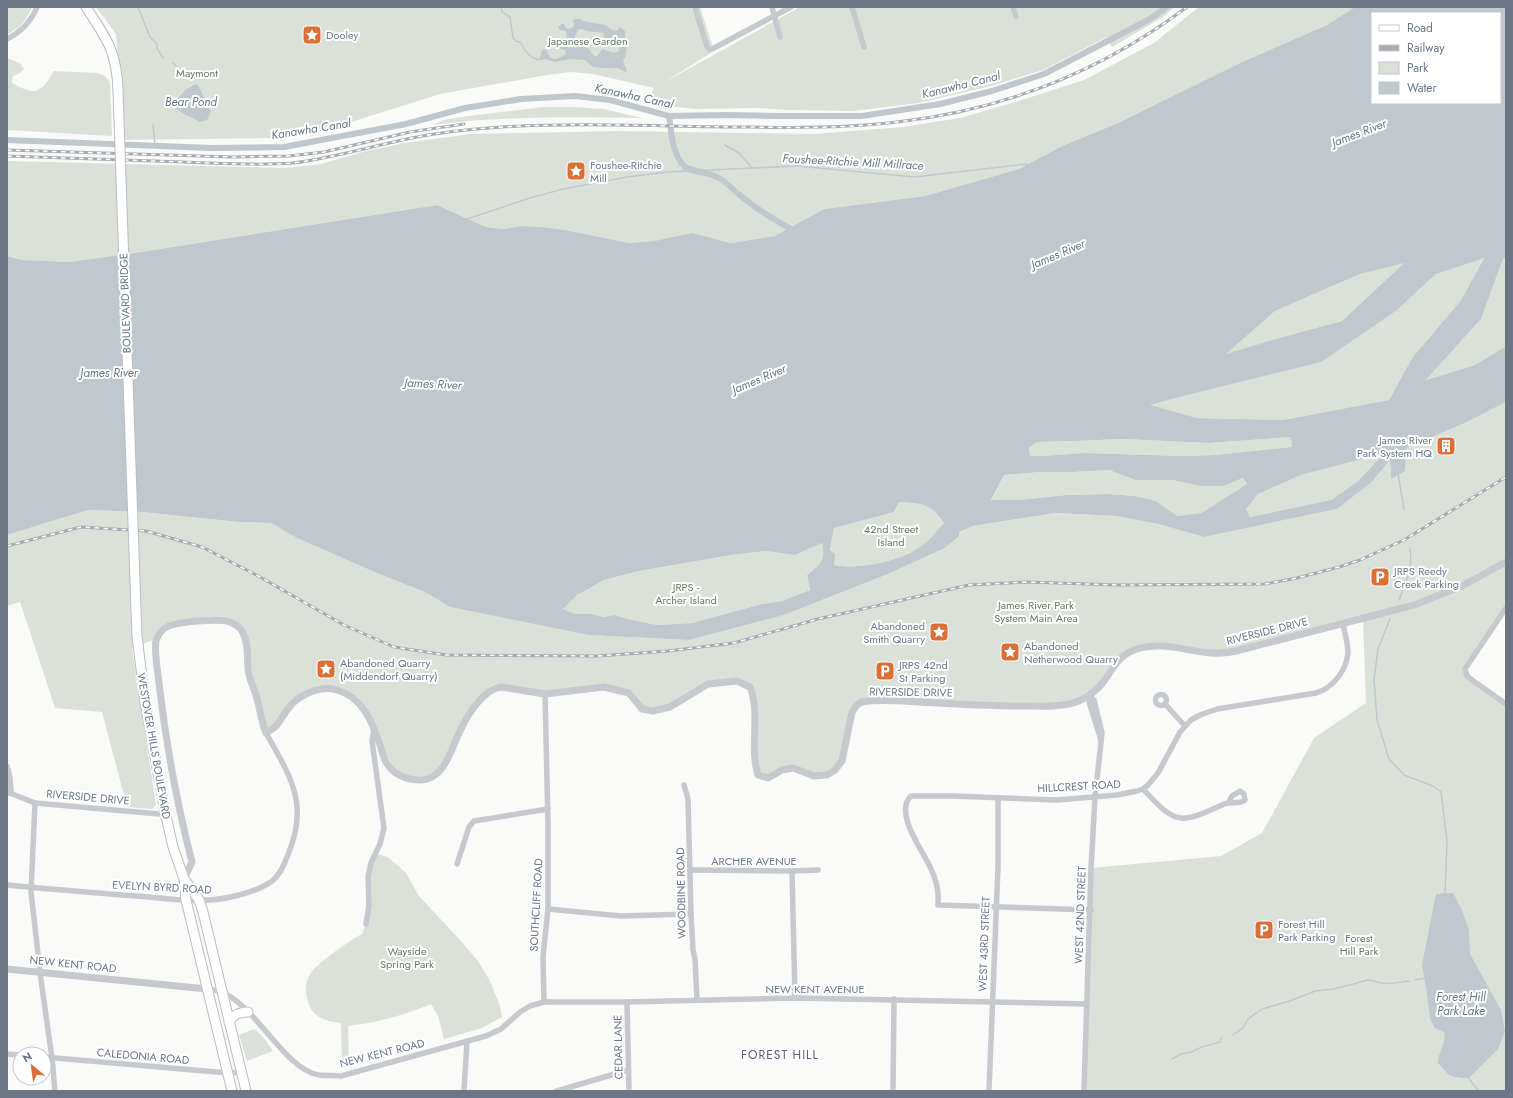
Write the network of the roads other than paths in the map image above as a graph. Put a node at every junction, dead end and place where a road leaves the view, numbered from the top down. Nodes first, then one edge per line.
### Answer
1 (37, 7) edge
2 (86, 7) edge
3 (694, 7) edge
4 (772, 7) edge
5 (791, 7) edge
6 (852, 7) edge
7 (1013, 7) edge
8 (775, 16) junction
9 (1016, 17) dead end
10 (780, 37) dead end
11 (7, 39) edge
12 (864, 47) dead end
13 (1506, 562) edge
14 (1506, 608) edge
15 (136, 610) joint
16 (1343, 624) junction
17 (545, 694) junction
18 (1090, 696) junction
19 (1165, 704) dead end
20 (1506, 704) edge
21 (1185, 726) junction
22 (374, 729) junction
23 (266, 733) junction
24 (7, 766) edge
25 (684, 785) dead end
26 (1143, 789) junction
27 (9, 792) edge
28 (1095, 797) junction
29 (998, 798) junction
30 (1229, 802) dead end
31 (35, 803) junction
32 (548, 809) junction
33 (165, 812) junction
34 (457, 864) dead end
35 (691, 870) junction
36 (818, 870) dead end
37 (792, 872) junction
38 (184, 879) junction
39 (7, 885) edge
40 (30, 887) junction
41 (186, 900) junction
42 (199, 900) junction
43 (996, 907) junction
44 (548, 909) junction
45 (1091, 910) junction
46 (691, 914) junction
47 (366, 924) dead end
48 (7, 969) edge
49 (40, 972) junction
50 (207, 989) junction
51 (222, 992) junction
52 (795, 998) junction
53 (894, 999) junction
54 (697, 1000) junction
55 (544, 1002) junction
56 (627, 1002) junction
57 (992, 1002) junction
58 (1087, 1004) junction
59 (248, 1012) junction
60 (229, 1022) junction
61 (467, 1041) junction
62 (50, 1046) edge
63 (52, 1058) joint
64 (628, 1070) junction
65 (241, 1072) junction
66 (228, 1073) junction
67 (55, 1091) edge
68 (232, 1091) edge
69 (246, 1091) edge
70 (464, 1091) edge
71 (556, 1091) edge
72 (629, 1091) edge
73 (892, 1091) edge
74 (898, 1091) edge
75 (989, 1091) edge
76 (1084, 1091) edge

1 - 11 street
2 - 15 main road, BOULEVARD BRIDGE, bridge
3 - 8 street
4 - 8 street
5 - 8 street
6 - 12 street
7 - 9 street
8 - 10 street
13 - 16 street, RIVERSIDE DRIVE
14 - 20 street
15 - 33 main road, WESTOVER HILLS BOULEVARD
16 - 18 street, RIVERSIDE DRIVE
16 - 21 street
17 - 18 street, RIVERSIDE DRIVE
17 - 22 street, RIVERSIDE DRIVE
17 - 32 street, SOUTHCLIFF ROAD
18 - 28 street, WEST 42ND STREET
19 - 21 street
21 - 26 street
22 - 23 street, RIVERSIDE DRIVE
22 - 47 street
23 - 38 street, WESTOVER HILLS BOULEVARD
23 - 42 street, EVELYN BYRD ROAD
24 - 27 street, RIVERSIDE DRIVE
25 - 35 street, WOODBINE ROAD
26 - 28 street, HILLCREST ROAD
26 - 30 street
27 - 31 street, RIVERSIDE DRIVE
28 - 29 street, HILLCREST ROAD
28 - 45 street, WEST 42ND STREET
29 - 43 street, WEST 43RD STREET
29 - 43 street, HILLCREST ROAD
31 - 33 street, RIVERSIDE DRIVE
31 - 40 street
32 - 34 street
32 - 44 street, SOUTHCLIFF ROAD
33 - 38 main road, WESTOVER HILLS BOULEVARD
35 - 37 street, ARCHER AVENUE
35 - 46 street, WOODBINE ROAD
36 - 37 street, ARCHER AVENUE
37 - 52 street
38 - 41 main road, WESTOVER HILLS BOULEVARD
38 - 42 main road, WESTOVER HILLS BOULEVARD
39 - 40 street, EVELYN BYRD ROAD
40 - 41 street, EVELYN BYRD ROAD
40 - 49 street
41 - 42 street, EVELYN BYRD ROAD
41 - 50 main road, WESTOVER HILLS BOULEVARD
42 - 51 main road, WESTOVER HILLS BOULEVARD
43 - 45 street
43 - 57 street, WEST 43RD STREET
44 - 46 street
44 - 55 street, SOUTHCLIFF ROAD
45 - 58 street, WEST 42ND STREET
46 - 54 street, WOODBINE ROAD
48 - 49 street, NEW KENT ROAD
49 - 50 street, NEW KENT ROAD
49 - 62 street
50 - 51 street, NEW KENT ROAD
50 - 66 main road, WESTOVER HILLS BOULEVARD
51 - 59 street, NEW KENT ROAD
51 - 60 main road, WESTOVER HILLS BOULEVARD
52 - 53 street, NEW KENT AVENUE
52 - 54 street, NEW KENT AVENUE
53 - 57 street, NEW KENT AVENUE
53 - 73 street
54 - 56 street, NEW KENT AVENUE
55 - 56 street, NEW KENT AVENUE
55 - 61 street, NEW KENT ROAD
56 - 64 street, CEDAR LANE
57 - 58 street, NEW KENT AVENUE
57 - 75 street, WEST 43RD STREET
58 - 76 street, WEST 42ND STREET
59 - 60 main road
59 - 61 street, NEW KENT ROAD
60 - 65 main road, WESTOVER HILLS BOULEVARD
61 - 70 street
63 - 66 street, CALEDONIA ROAD
63 - 67 street
64 - 71 street
64 - 72 street, CEDAR LANE
65 - 66 street, CALEDONIA ROAD
65 - 69 main road, WESTOVER HILLS BOULEVARD
66 - 68 main road, WESTOVER HILLS BOULEVARD
73 - 74 street

